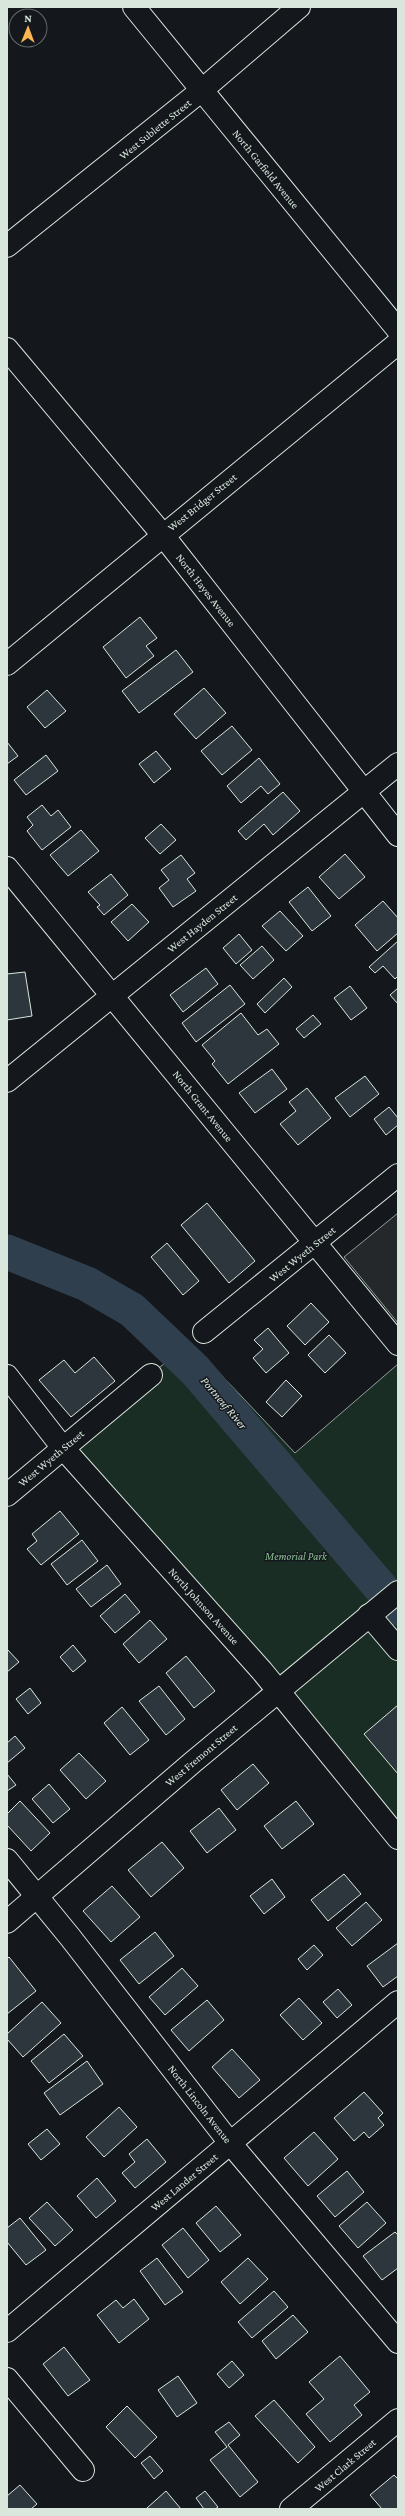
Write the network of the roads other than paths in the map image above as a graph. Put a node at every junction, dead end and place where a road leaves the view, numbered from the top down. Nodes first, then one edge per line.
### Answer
1 (134, 7) edge
2 (299, 7) edge
3 (202, 90) junction
4 (7, 246) edge
5 (398, 330) edge
6 (398, 343) edge
7 (7, 349) edge
8 (162, 534) junction
9 (7, 664) edge
10 (398, 764) edge
11 (363, 793) junction
12 (398, 835) edge
13 (7, 868) edge
14 (112, 995) junction
15 (7, 1081) edge
16 (398, 1175) edge
17 (316, 1244) junction
18 (204, 1332) dead end
19 (398, 1344) edge
20 (151, 1375) dead end
21 (7, 1376) edge
22 (63, 1448) junction
23 (7, 1495) edge
24 (398, 1592) edge
25 (369, 1615) junction
26 (398, 1649) edge
27 (279, 1691) junction
28 (398, 1838) edge
29 (7, 1860) edge
30 (37, 1896) junction
31 (7, 1922) edge
32 (398, 2002) edge
33 (230, 2143) junction
34 (7, 2331) edge
35 (398, 2342) edge
36 (7, 2379) edge
37 (398, 2420) edge
38 (83, 2470) dead end
39 (291, 2509) edge

1 - 3 street, North Garfield Avenue
2 - 3 street, West Sublette Street
3 - 4 street, West Sublette Street
3 - 5 street, North Garfield Avenue
6 - 8 street, West Bridger Street
7 - 8 street, North Hayes Avenue
8 - 9 street, West Bridger Street
8 - 11 street, North Hayes Avenue
10 - 11 street, West Hayden Street
11 - 12 street, North Hayes Avenue
11 - 14 street, West Hayden Street
13 - 14 street, North Grant Avenue
14 - 15 street, West Hayden Street
14 - 17 street, North Grant Avenue
16 - 17 street, West Wyeth Street
17 - 18 street, West Wyeth Street
17 - 19 street, North Grant Avenue
20 - 22 street, West Wyeth Street
21 - 22 street, North Johnson Avenue
22 - 23 street, West Wyeth Street
22 - 27 street, North Johnson Avenue
24 - 25 street, West Fremont Street
25 - 26 street
25 - 27 street, West Fremont Street
27 - 28 street, North Johnson Avenue
27 - 30 street, West Fremont Street
29 - 30 street, North Lincoln Avenue
30 - 31 street, West Fremont Street
30 - 33 street, North Lincoln Avenue
32 - 33 street, West Lander Street
33 - 34 street, West Lander Street
33 - 35 street, North Lincoln Avenue
36 - 38 street
37 - 39 street, West Clark Street

